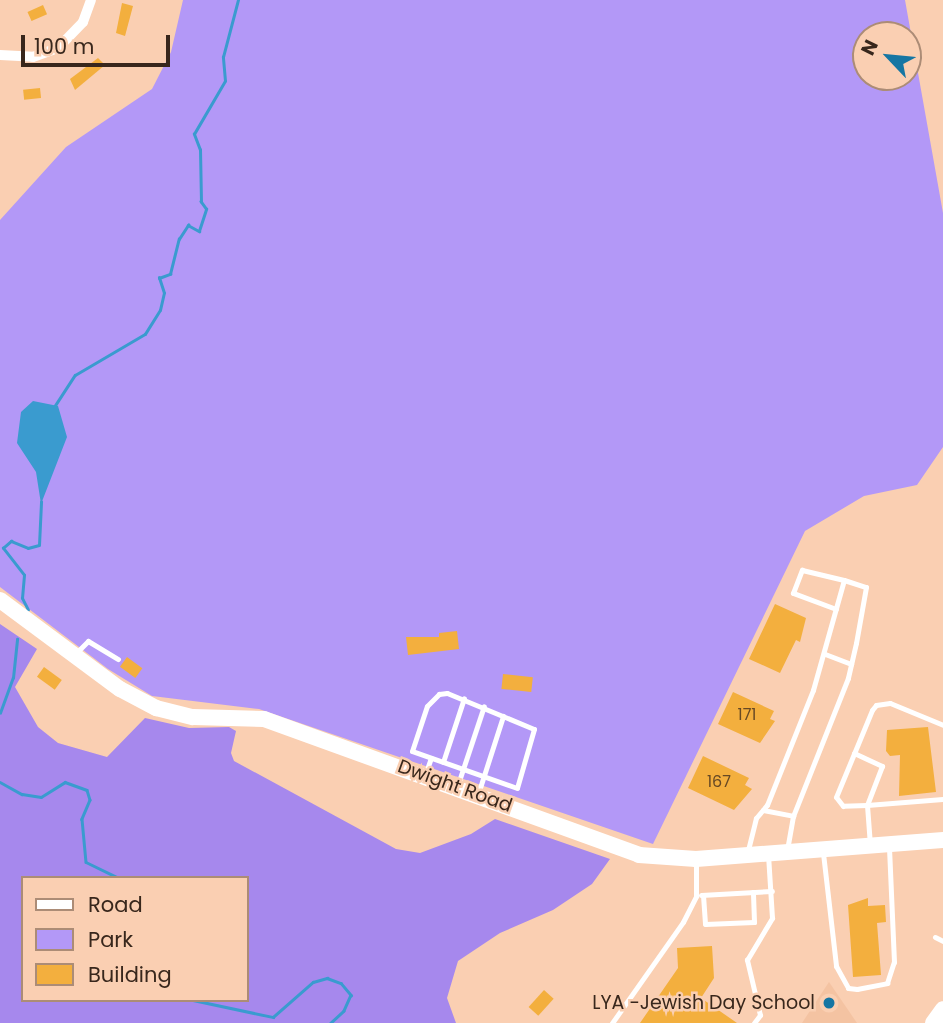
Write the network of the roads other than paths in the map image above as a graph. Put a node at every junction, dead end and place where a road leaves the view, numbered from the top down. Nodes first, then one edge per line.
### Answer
1 (92, 0) edge
2 (0, 55) edge
3 (844, 580) junction
4 (0, 600) edge
5 (836, 609) junction
6 (825, 654) junction
7 (75, 656) junction
8 (118, 659) dead end
9 (851, 664) junction
10 (464, 698) junction
11 (484, 706) junction
12 (503, 716) junction
13 (943, 725) edge
14 (854, 753) junction
15 (431, 758) junction
16 (443, 762) junction
17 (463, 769) junction
18 (425, 775) junction
19 (484, 776) junction
20 (457, 787) junction
21 (478, 794) junction
22 (943, 799) edge
23 (867, 804) junction
24 (763, 810) junction
25 (793, 816) junction
26 (943, 840) edge
27 (888, 845) junction
28 (870, 846) junction
29 (823, 850) junction
30 (787, 853) junction
31 (768, 854) junction
32 (747, 856) junction
33 (696, 859) junction
34 (772, 891) junction
35 (753, 892) junction
36 (703, 895) junction
37 (696, 896) junction
38 (934, 937) dead end
39 (943, 941) edge
40 (943, 1009) edge
41 (612, 1023) edge
42 (754, 1023) edge
43 (933, 1023) edge

1 - 2 street
3 - 5 lane
3 - 5 lane
3 - 9 lane
4 - 7 main road, Dwight Road
5 - 6 lane
6 - 9 lane
6 - 24 lane
7 - 8 lane
7 - 18 main road, Dwight Road
9 - 25 lane
10 - 11 lane
10 - 15 lane
10 - 16 lane
11 - 12 lane
11 - 17 lane
12 - 19 lane
12 - 19 lane
13 - 14 lane
14 - 23 lane
14 - 23 lane
15 - 16 lane
15 - 18 lane
16 - 17 lane
17 - 19 lane
17 - 20 lane
18 - 20 main road, Dwight Road
19 - 21 lane
20 - 21 main road, Dwight Road
21 - 33 main road, Dwight Road
22 - 23 lane
23 - 28 lane
24 - 25 lane
24 - 32 lane
25 - 30 lane
26 - 27 main road, Dwight Road
27 - 28 main road, Dwight Road
27 - 29 lane
28 - 29 main road, Dwight Road
29 - 30 main road, Dwight Road
30 - 31 main road, Dwight Road
31 - 32 main road, Dwight Road
31 - 34 lane
32 - 33 main road, Dwight Road
33 - 37 lane
34 - 35 lane
34 - 42 lane
35 - 36 lane
35 - 36 lane
36 - 37 lane
37 - 41 lane
38 - 39 lane
40 - 43 main road

